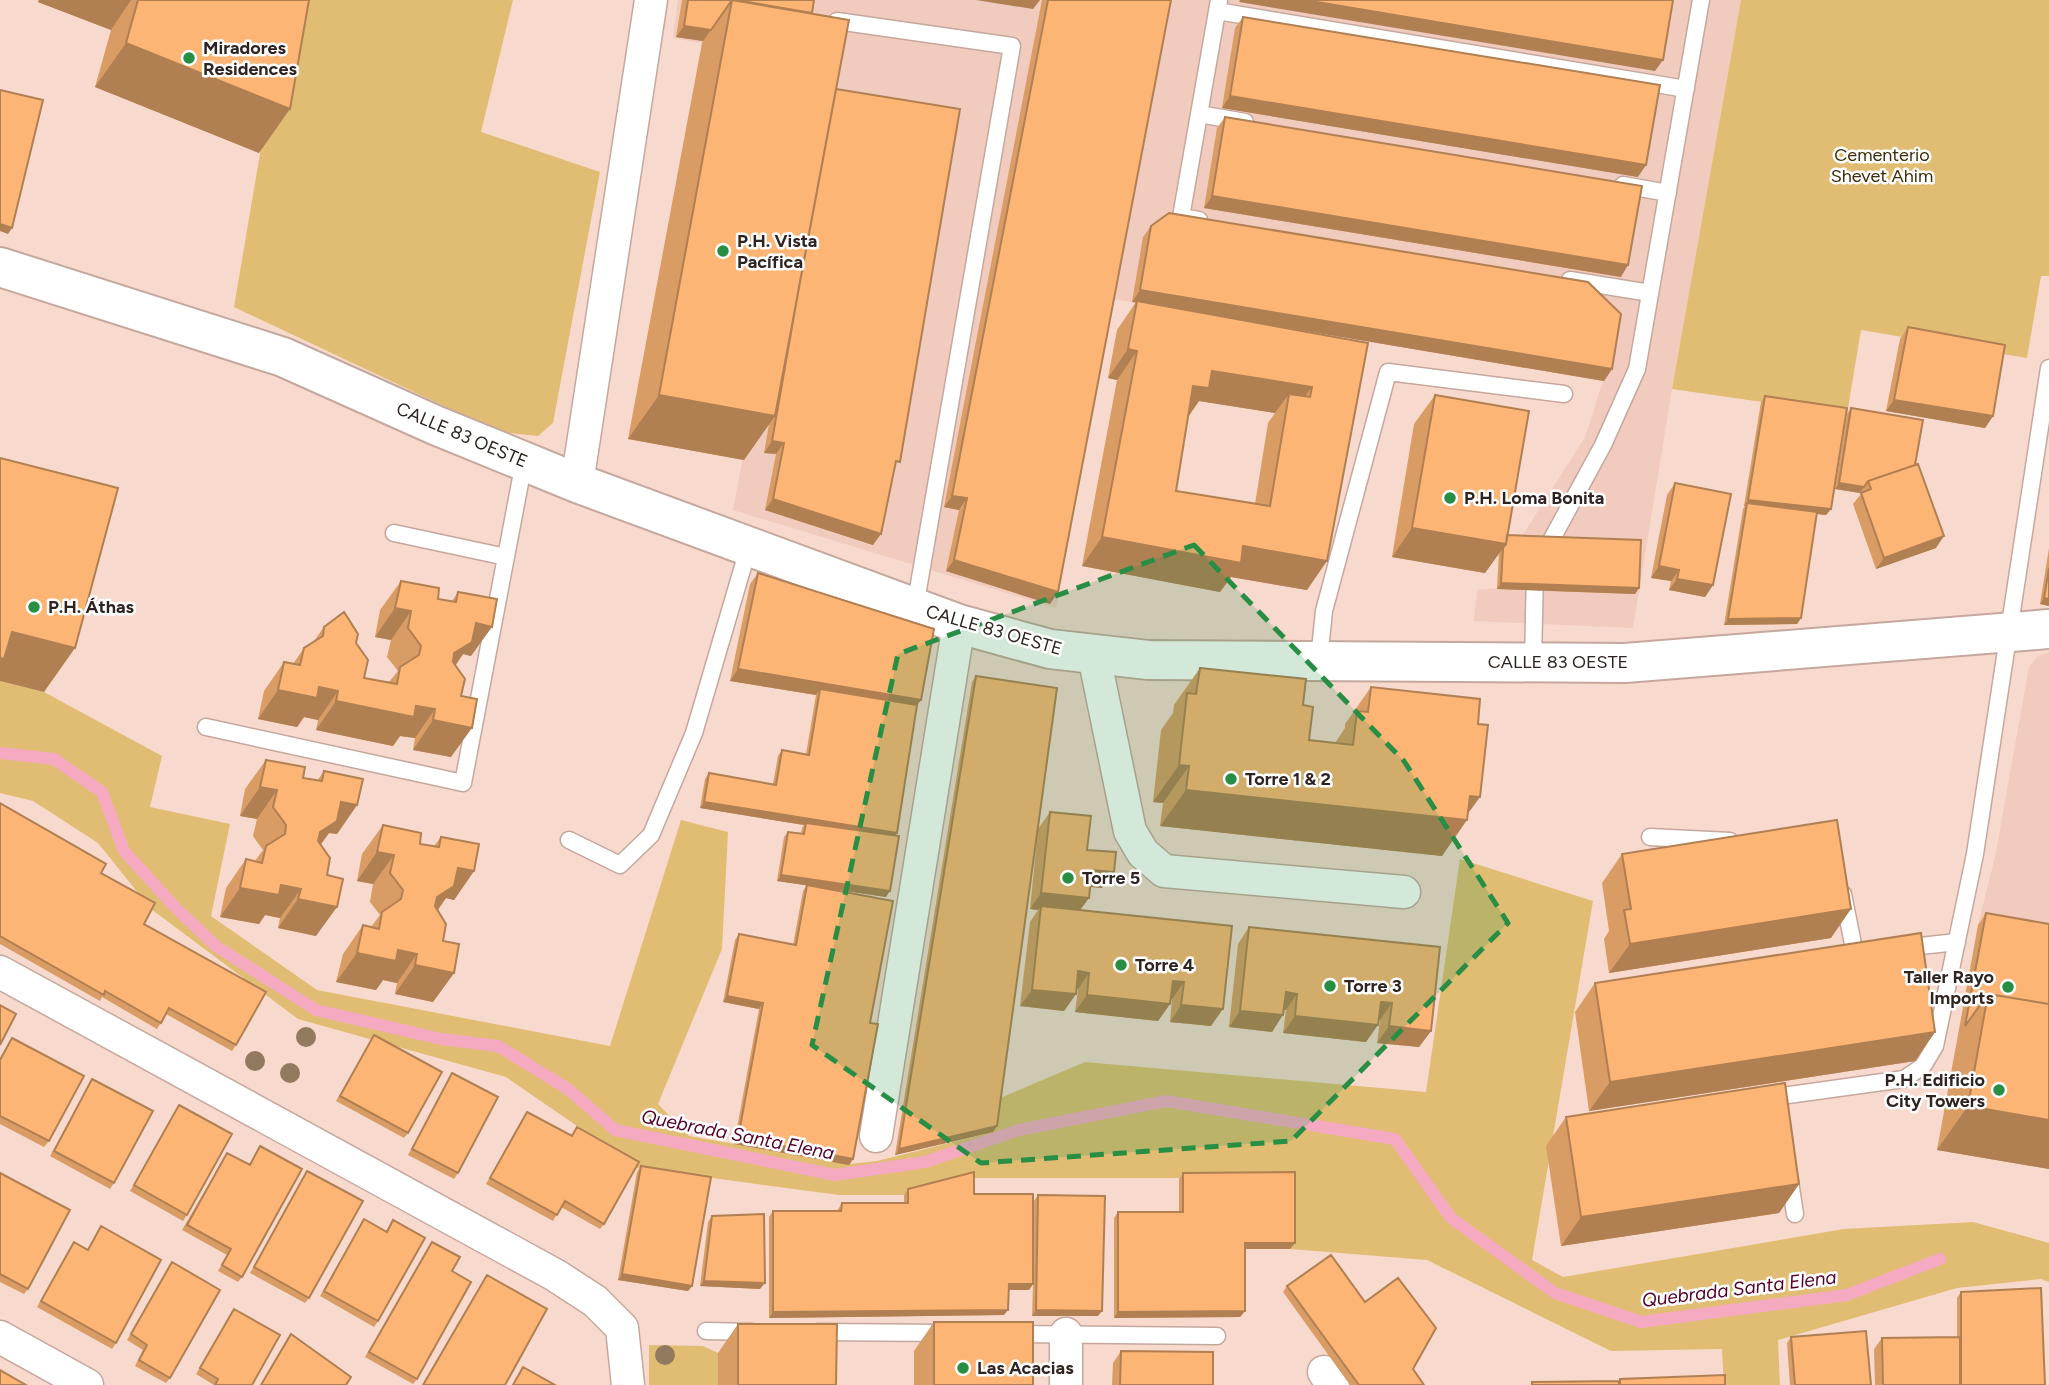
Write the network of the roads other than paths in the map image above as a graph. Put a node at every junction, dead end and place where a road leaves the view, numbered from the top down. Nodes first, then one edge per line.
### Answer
1 (651, 0) edge
2 (1701, 0) edge
3 (1218, 6) edge
4 (837, 21) edge
5 (1686, 89) junction
6 (1199, 114) junction
7 (1268, 126) edge
8 (1613, 184) edge
9 (1668, 193) junction
10 (1209, 222) edge
11 (0, 267) edge
12 (1554, 278) edge
13 (1650, 293) junction
14 (2049, 368) edge
15 (1564, 394) dead end
16 (524, 461) junction
17 (577, 483) junction
18 (394, 533) dead end
19 (749, 546) junction
20 (506, 557) junction
21 (915, 607) junction
22 (959, 624) junction
23 (2049, 629) edge
24 (2006, 633) junction
25 (1094, 656) junction
26 (1319, 659) junction
27 (1533, 662) junction
28 (206, 727) dead end
29 (1650, 836) dead end
30 (569, 840) dead end
31 (1742, 842) edge
32 (1839, 874) edge
33 (1404, 892) dead end
34 (1957, 942) junction
35 (0, 972) edge
36 (1751, 1100) edge
37 (876, 1136) dead end
38 (1788, 1161) edge
39 (1795, 1214) edge
40 (706, 1331) dead end
41 (768, 1332) edge
42 (796, 1332) edge
43 (964, 1334) edge
44 (1002, 1334) edge
45 (1066, 1334) junction
46 (1217, 1336) dead end
47 (0, 1337) edge
48 (87, 1385) edge
49 (628, 1385) edge
50 (1066, 1385) edge

1 - 17 street
2 - 5 lane
3 - 5 lane
3 - 6 lane
4 - 21 lane
5 - 9 lane
6 - 7 lane
6 - 10 lane
8 - 9 lane
9 - 13 lane
11 - 16 street, CALLE 83 OESTE
12 - 13 lane
13 - 27 lane
14 - 24 lane
15 - 26 lane
16 - 17 street, CALLE 83 OESTE
16 - 20 lane
17 - 19 street, CALLE 83 OESTE
18 - 20 lane
19 - 21 street, CALLE 83 OESTE
19 - 30 lane
20 - 28 lane
21 - 22 street, CALLE 83 OESTE
22 - 25 street, CALLE 83 OESTE
22 - 37 street
23 - 24 street, CALLE 83 OESTE
24 - 27 street, CALLE 83 OESTE
24 - 34 lane
25 - 26 street, CALLE 83 OESTE
25 - 33 street
26 - 27 street, CALLE 83 OESTE
29 - 31 lane
32 - 34 lane
34 - 36 lane
35 - 49 street
38 - 39 lane
40 - 41 lane
42 - 43 lane
44 - 45 lane
45 - 46 lane
45 - 50 street
47 - 48 street

